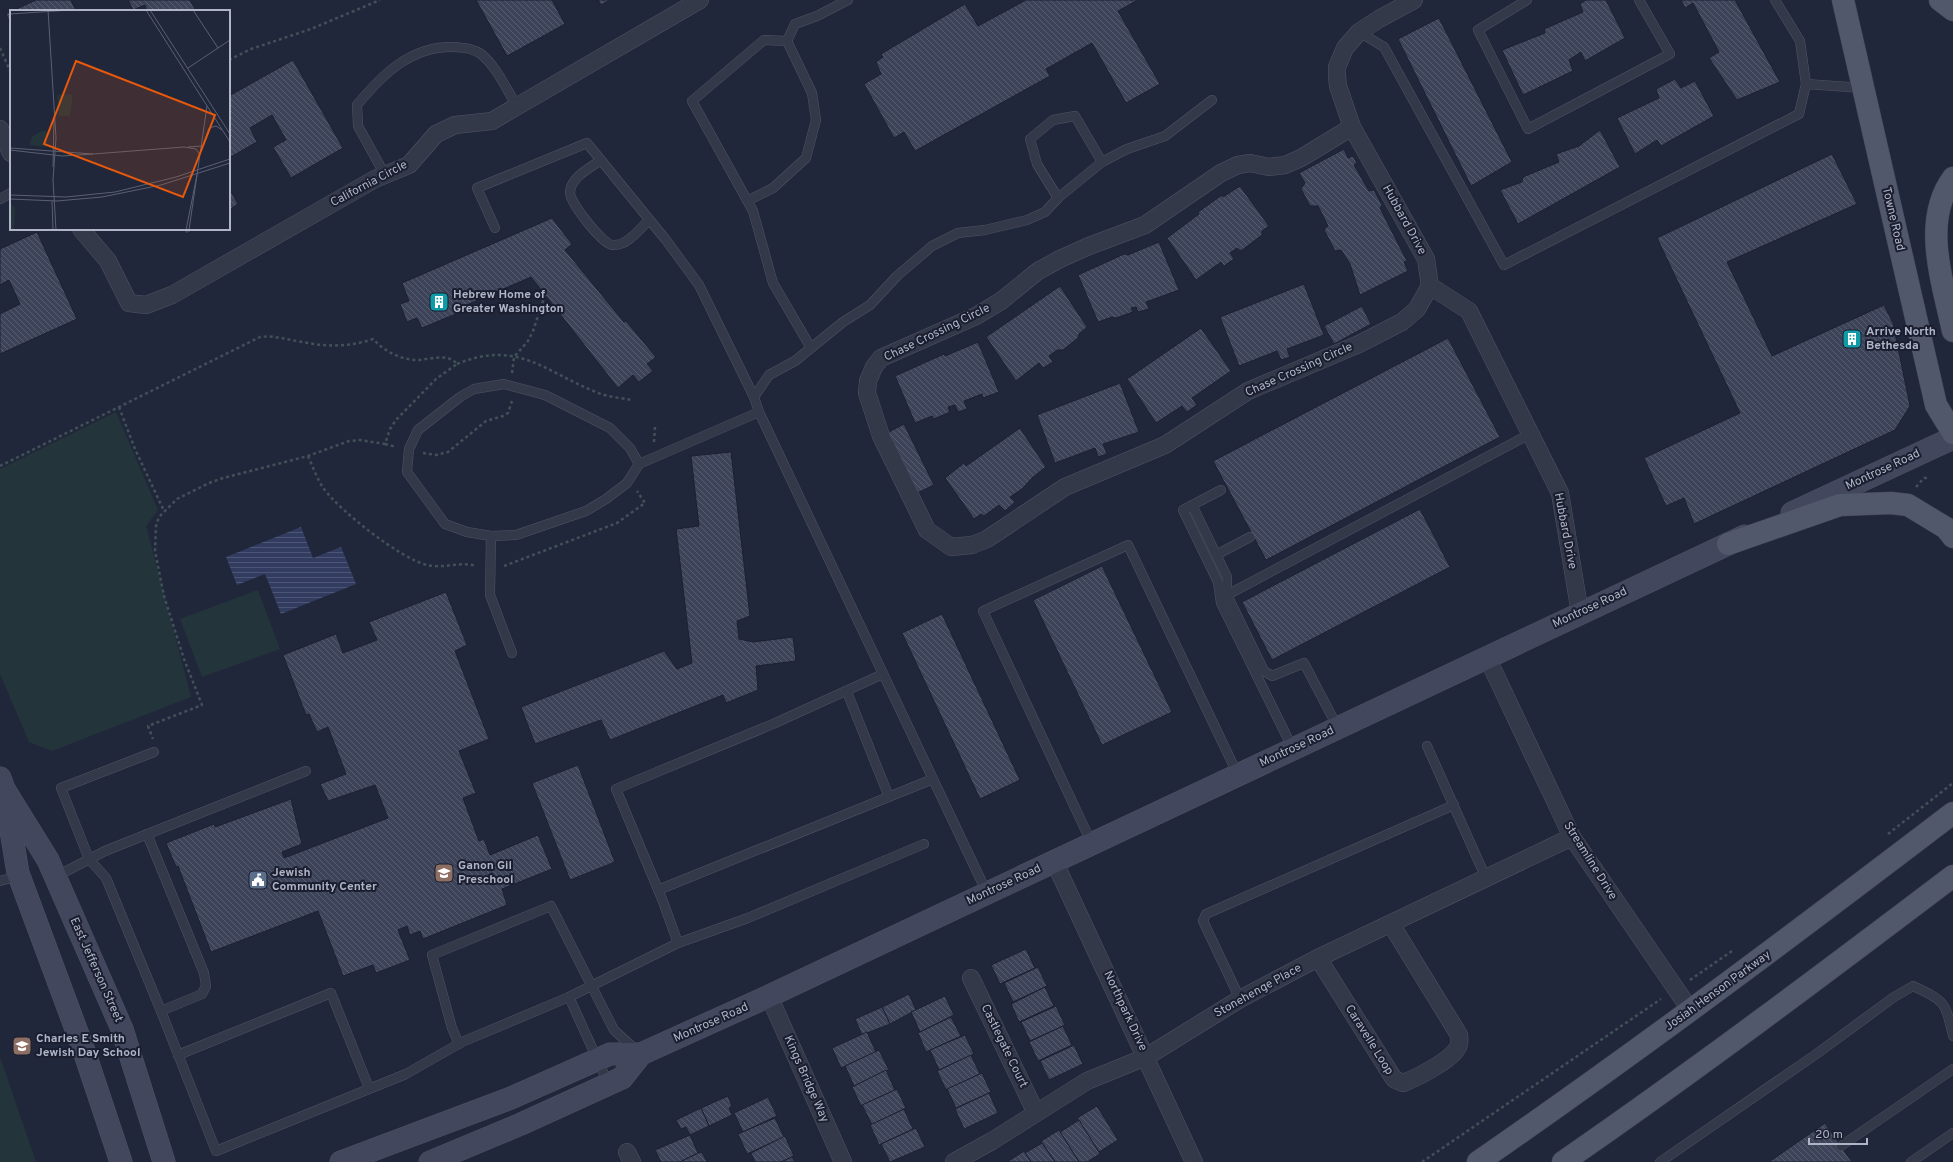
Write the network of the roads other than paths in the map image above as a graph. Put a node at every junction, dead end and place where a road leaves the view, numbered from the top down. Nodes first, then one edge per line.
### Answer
1 (700, 0) edge
2 (848, 0) edge
3 (1414, 0) edge
4 (1527, 0) edge
5 (1639, 0) edge
6 (1774, 0) edge
7 (1843, 0) edge
8 (1940, 0) edge
9 (1953, 10) edge
10 (1359, 32) junction
11 (787, 41) junction
12 (1806, 84) junction
13 (1863, 88) junction
14 (1212, 100) dead end
15 (517, 106) junction
16 (1352, 127) junction
17 (1, 134) edge
18 (10, 151) edge
19 (601, 160) junction
20 (1102, 162) junction
21 (385, 175) junction
22 (1953, 178) edge
23 (10, 194) edge
24 (1058, 198) junction
25 (0, 199) edge
26 (747, 201) junction
27 (650, 220) junction
28 (495, 228) dead end
29 (83, 230) edge
30 (1430, 286) junction
31 (1953, 331) edge
32 (811, 348) junction
33 (754, 397) junction
34 (759, 412) junction
35 (1953, 433) edge
36 (1530, 434) junction
37 (1953, 438) edge
38 (639, 464) junction
39 (1221, 490) dead end
40 (1192, 505) junction
41 (491, 536) junction
42 (1250, 536) dead end
43 (1953, 537) edge
44 (1728, 544) junction
45 (1216, 555) junction
46 (1227, 595) junction
47 (1580, 613) junction
48 (512, 653) dead end
49 (1487, 657) junction
50 (883, 674) junction
51 (847, 692) junction
52 (1338, 728) junction
53 (1427, 746) dead end
54 (1293, 749) junction
55 (154, 752) road end
56 (306, 771) dead end
57 (1238, 775) junction
58 (933, 779) junction
59 (2, 784) edge
60 (889, 797) junction
61 (1454, 805) junction
62 (1953, 813) edge
63 (147, 834) junction
64 (1572, 837) junction
65 (924, 844) dead end
66 (1092, 844) junction
67 (89, 859) junction
68 (1054, 861) junction
69 (1953, 876) edge
70 (55, 877) junction
71 (1486, 878) junction
72 (9, 879) edge
73 (658, 890) junction
74 (987, 893) junction
75 (1391, 924) junction
76 (678, 943) junction
77 (1318, 958) junction
78 (971, 978) dead end
79 (592, 986) junction
80 (769, 996) junction
81 (569, 997) junction
82 (1240, 999) junction
83 (161, 1011) junction
84 (1691, 1011) junction
85 (1953, 1036) edge
86 (459, 1044) junction
87 (641, 1054) junction
88 (178, 1055) junction
89 (1146, 1057) junction
90 (597, 1060) junction
91 (1953, 1069) edge
92 (609, 1085) junction
93 (369, 1088) junction
94 (1036, 1113) junction
95 (1953, 1133) edge
96 (1841, 1146) dead end
97 (121, 1162) edge
98 (164, 1162) edge
99 (341, 1162) edge
100 (430, 1162) edge
101 (843, 1162) edge
102 (954, 1162) edge
103 (1194, 1162) edge
104 (1478, 1162) edge
105 (1563, 1162) edge
106 (1660, 1162) edge
107 (1911, 1162) edge

1 - 15 street, California Circle
2 - 11 lane
3 - 10 street, Hubbard Drive
4 - 5 lane
6 - 12 lane
7 - 13 main road, Towne Road
8 - 9 main road
10 - 12 lane
10 - 16 street, Hubbard Drive
11 - 26 lane
11 - 26 lane
12 - 13 lane
13 - 35 main road, Towne Road
14 - 20 lane
15 - 21 street, California Circle
15 - 21 lane
16 - 30 street, Hubbard Drive
16 - 30 street, Chase Crossing Circle
17 - 18 street
19 - 27 lane
19 - 27 lane
19 - 28 lane
20 - 24 lane
20 - 24 lane
21 - 29 street, California Circle
22 - 31 main road
23 - 25 lane
24 - 32 lane
26 - 32 lane
27 - 33 lane
30 - 36 street, Hubbard Drive
32 - 33 lane
33 - 34 lane
34 - 38 lane
34 - 50 lane
36 - 46 lane
36 - 47 street, Hubbard Drive
37 - 44 street, Montrose Road
38 - 41 lane
38 - 41 lane
39 - 40 lane
40 - 45 lane
40 - 54 lane
41 - 48 lane
42 - 45 lane
43 - 44 main road
44 - 47 street, Montrose Road
45 - 46 lane
46 - 52 lane
47 - 49 street, Montrose Road
49 - 52 street, Montrose Road
49 - 64 street, Streamline Drive
50 - 51 lane
50 - 58 lane
51 - 60 lane
51 - 73 lane
52 - 54 street, Montrose Road
53 - 61 lane
54 - 57 street, Montrose Road
55 - 67 lane
56 - 63 lane
57 - 66 street, Montrose Road
57 - 66 lane
58 - 60 lane
58 - 74 lane
59 - 70 street, East Jefferson Street
59 - 72 street, East Jefferson Street
60 - 73 lane
61 - 71 lane
61 - 82 lane
62 - 84 main road, Josiah Henson Parkway
63 - 67 lane
63 - 83 lane
64 - 71 street, Stonehenge Place
64 - 84 street, Streamline Drive
65 - 76 lane
66 - 68 street, Montrose Road
67 - 70 lane
67 - 83 lane
68 - 74 street, Montrose Road
68 - 89 street, Northpark Drive
69 - 105 main road
70 - 98 street, East Jefferson Street
71 - 75 street, Stonehenge Place
72 - 97 street, East Jefferson Street
73 - 76 lane
74 - 80 street, Montrose Road
75 - 77 street, Stonehenge Place
75 - 77 street, Caravelle Loop
76 - 79 lane
77 - 82 street, Stonehenge Place
78 - 94 street, Castlegate Court
79 - 81 lane
79 - 86 lane
79 - 87 lane
80 - 87 street, Montrose Road
80 - 101 street, Kings Bridge Way
81 - 86 lane
81 - 90 lane
82 - 89 street, Stonehenge Place
83 - 88 lane
84 - 104 main road, Josiah Henson Parkway
85 - 106 lane
86 - 93 lane
87 - 90 street, Montrose Road
87 - 92 street, Montrose Road
88 - 93 lane
88 - 93 lane
89 - 94 street, Stonehenge Place
89 - 103 street, Northpark Drive
90 - 92 lane
90 - 99 street, Montrose Road
91 - 96 lane
92 - 100 street, Montrose Road
94 - 102 street, Stonehenge Place
95 - 107 lane

